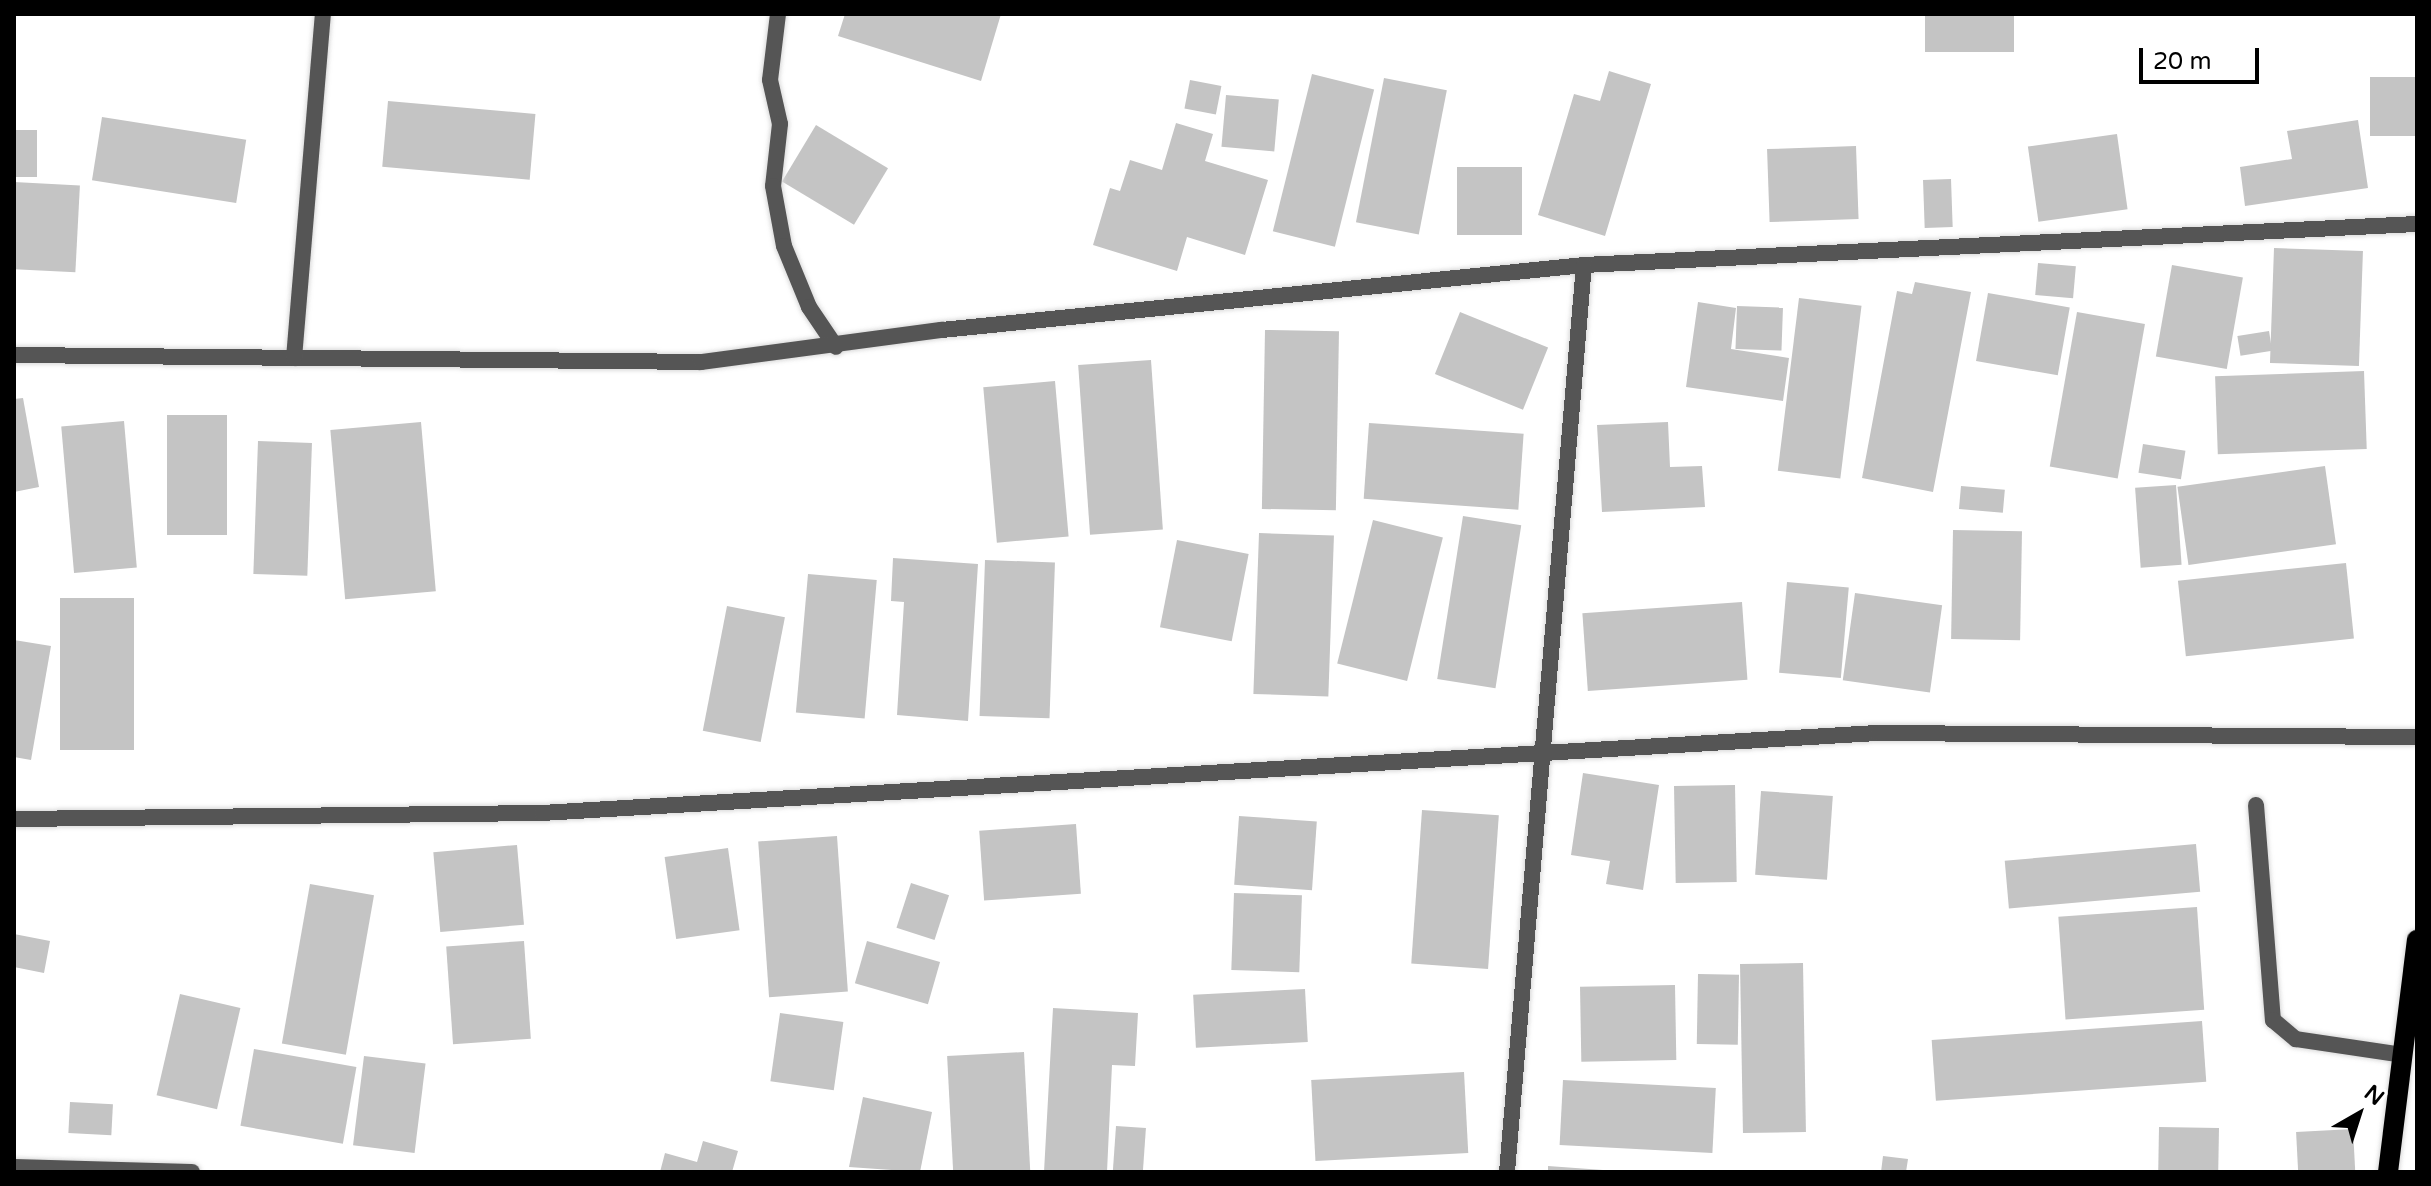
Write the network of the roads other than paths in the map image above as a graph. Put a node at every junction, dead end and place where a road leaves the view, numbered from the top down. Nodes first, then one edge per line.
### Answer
1 (323, 14) edge
2 (778, 14) edge
3 (2417, 224) edge
4 (1584, 265) junction
5 (836, 347) junction
6 (14, 355) edge
7 (294, 358) junction
8 (2417, 737) edge
9 (1546, 749) junction
10 (2256, 805) dead end
11 (14, 819) edge
12 (2417, 940) edge
13 (2403, 1055) junction
14 (14, 1167) edge
15 (192, 1172) edge
16 (1507, 1172) edge
17 (2388, 1172) edge

1 - 7 street
2 - 5 street
3 - 4 street
4 - 5 street
4 - 9 street
5 - 7 street
6 - 7 street
8 - 9 street
9 - 11 street
9 - 16 street
10 - 13 street
12 - 13 main road
13 - 17 main road
14 - 15 street

